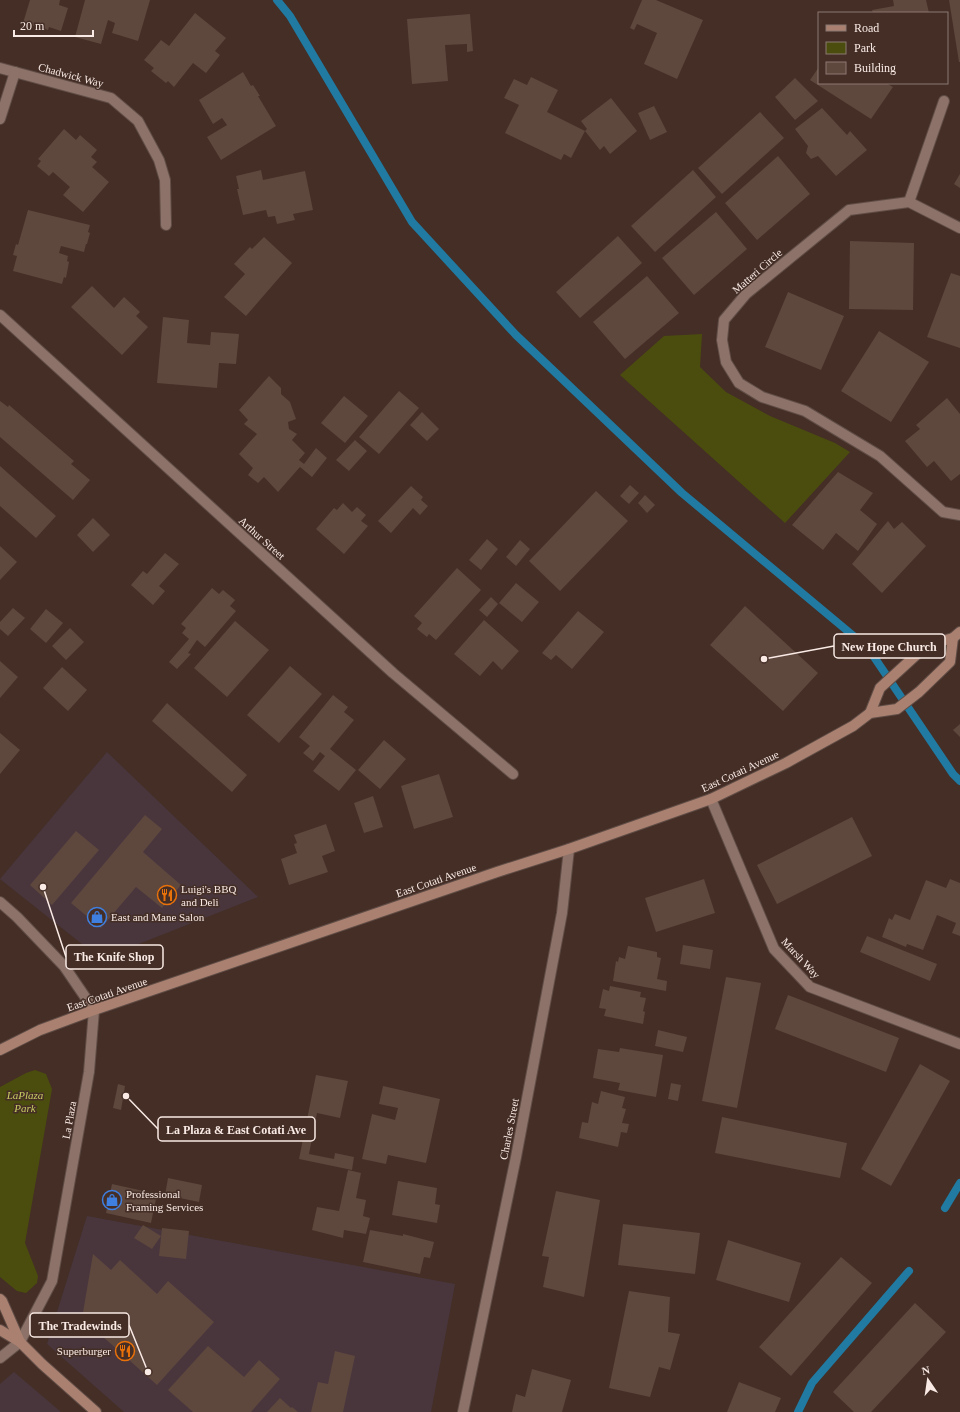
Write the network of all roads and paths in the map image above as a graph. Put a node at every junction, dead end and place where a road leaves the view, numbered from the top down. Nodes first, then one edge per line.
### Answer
1 (0, 68) edge
2 (14, 72) junction
3 (944, 101) dead end
4 (0, 119) edge
5 (909, 202) junction
6 (166, 225) dead end
7 (960, 228) edge
8 (0, 315) edge
9 (960, 515) edge
10 (956, 635) edge
11 (870, 713) junction
12 (513, 774) dead end
13 (711, 799) junction
14 (569, 849) junction
15 (0, 902) edge
16 (94, 1010) junction
17 (960, 1044) edge
18 (0, 1050) edge
19 (0, 1299) edge
20 (0, 1330) edge
21 (20, 1342) junction
22 (0, 1358) edge
23 (96, 1412) edge
24 (463, 1412) edge

1 - 2 street, Chadwick Way
2 - 4 street
2 - 6 street, Chadwick Way
3 - 5 street
5 - 7 street
5 - 9 street, Matteri Circle
8 - 12 street, Arthur Street
10 - 11 main road, East Cotati Avenue
10 - 11 main road, East Cotati Avenue
11 - 13 main road, East Cotati Avenue
13 - 14 main road, East Cotati Avenue
13 - 17 street, Marsh Way
14 - 16 main road, East Cotati Avenue
14 - 24 street, Charles Street
15 - 16 street
16 - 18 main road, East Cotati Avenue
16 - 21 street, La Plaza
19 - 21 main road
20 - 21 main road
21 - 22 street, La Plaza
21 - 23 main road

